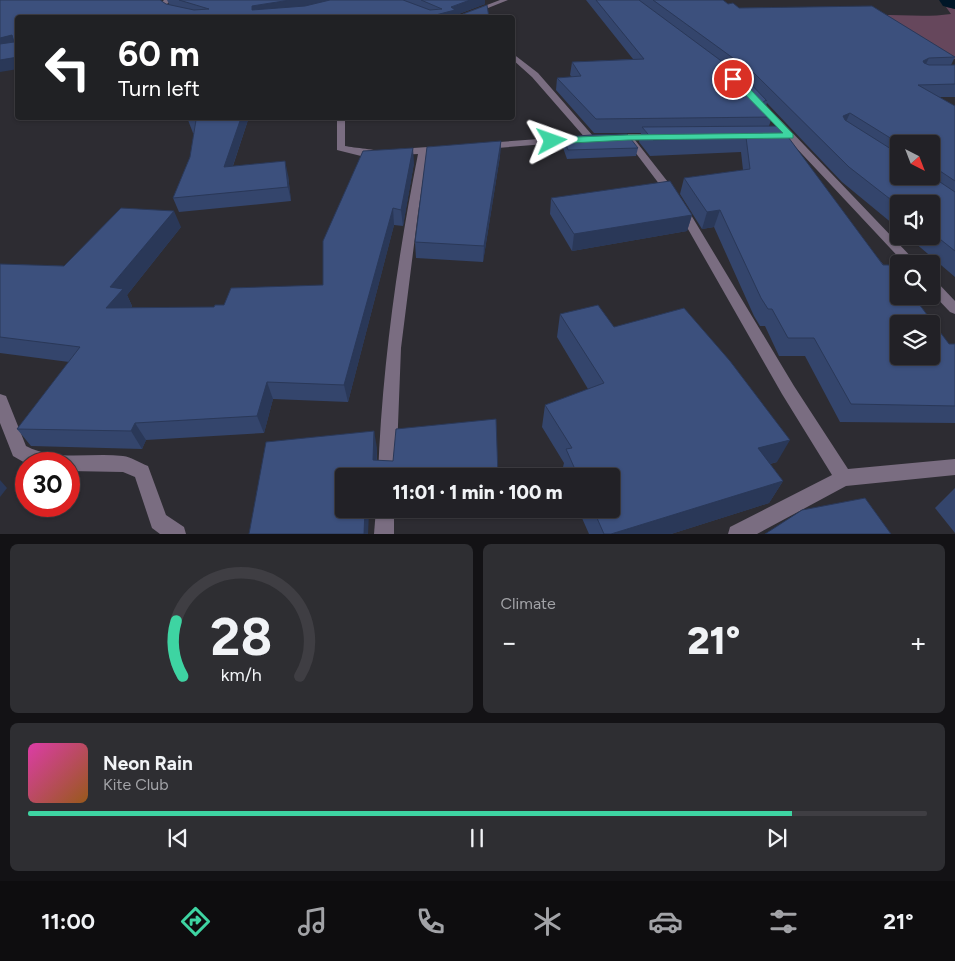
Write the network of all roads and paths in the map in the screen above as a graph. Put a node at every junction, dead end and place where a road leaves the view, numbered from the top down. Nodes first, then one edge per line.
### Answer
1 (168, 0) edge
2 (504, 0) edge
3 (192, 15) edge
4 (464, 15) edge
5 (515, 58) edge
6 (753, 96) edge
7 (341, 120) edge
8 (762, 136) edge
9 (790, 136) junction
10 (628, 137) junction
11 (666, 137) edge
12 (590, 138) junction
13 (472, 147) edge
14 (452, 149) edge
15 (423, 151) junction
16 (903, 255) edge
17 (940, 293) edge
18 (955, 309) edge
19 (2, 414) edge
20 (955, 467) edge
21 (387, 468) edge
22 (844, 478) junction
23 (385, 518) edge
24 (177, 534) edge
25 (384, 534) edge
26 (737, 534) edge

1 - 3 street
2 - 4 street
5 - 12 street
6 - 9 street
7 - 15 street
8 - 9 street
9 - 16 street
10 - 11 street
10 - 12 street
10 - 22 street
12 - 13 street
14 - 15 street
15 - 21 street
17 - 18 street
19 - 24 street
20 - 22 street
22 - 26 street
23 - 25 street

